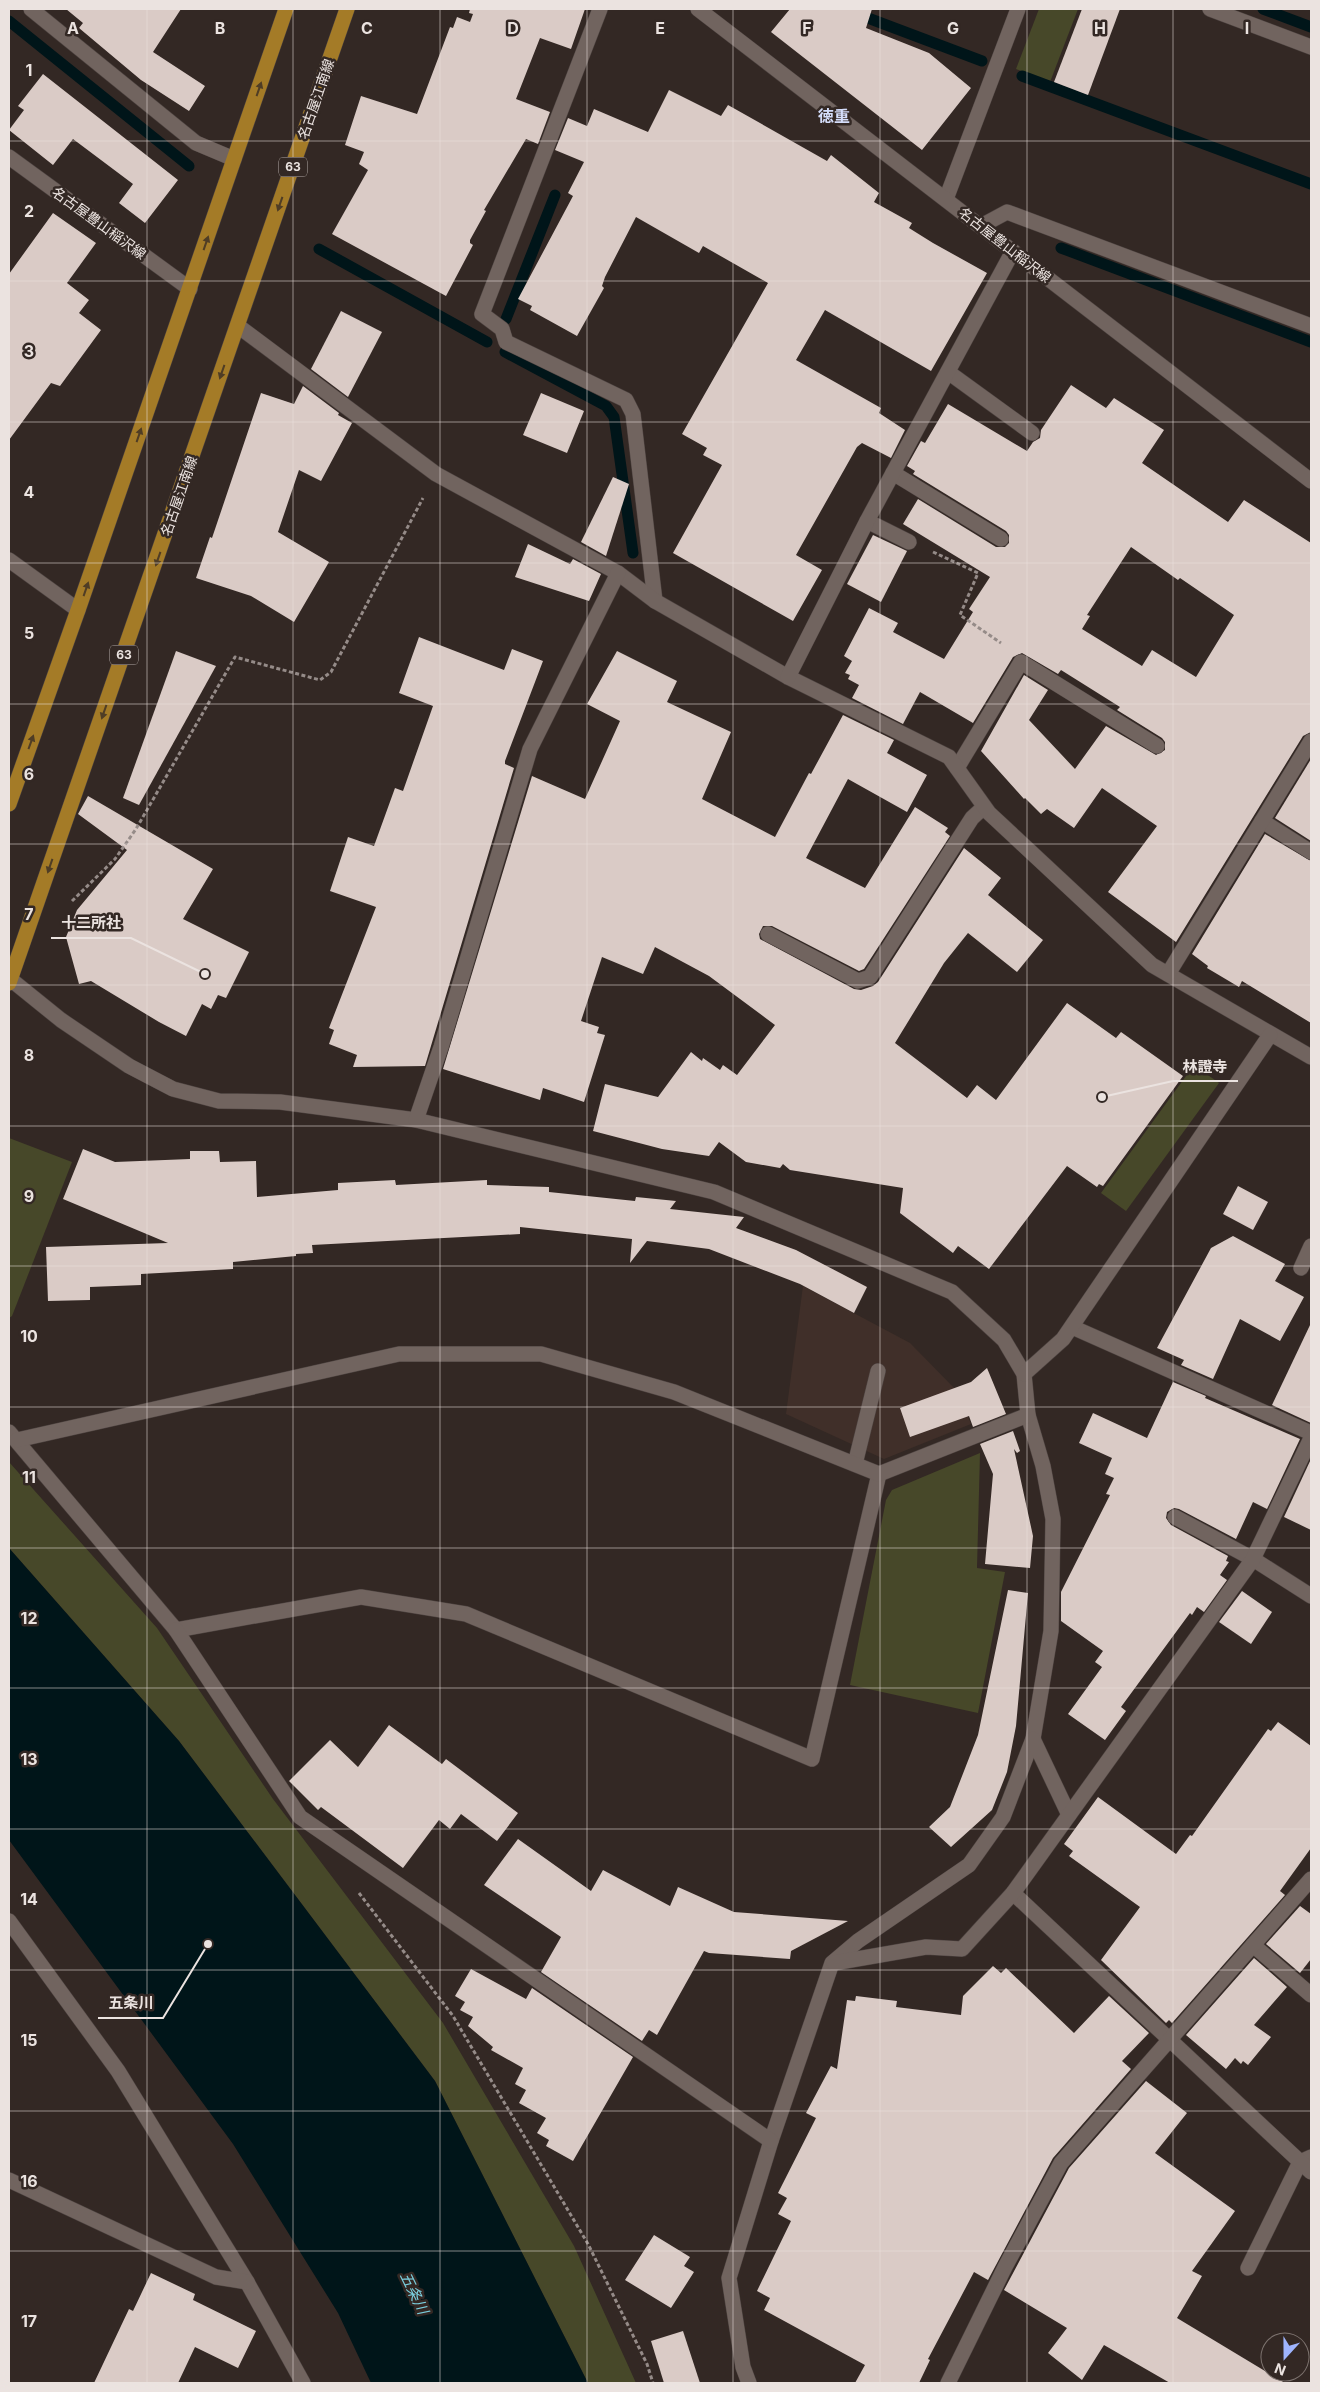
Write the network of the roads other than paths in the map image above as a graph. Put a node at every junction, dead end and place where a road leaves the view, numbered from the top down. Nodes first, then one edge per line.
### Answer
1 (31, 9) edge
2 (286, 9) edge
3 (348, 9) edge
4 (600, 9) edge
5 (698, 9) edge
6 (1018, 9) edge
7 (1210, 9) edge
8 (1311, 47) edge
9 (9, 157) edge
10 (234, 159) junction
11 (946, 199) junction
12 (981, 226) junction
13 (1013, 251) junction
14 (190, 289) junction
15 (238, 326) junction
16 (1311, 326) edge
17 (948, 372) junction
18 (1032, 433) dead end
19 (893, 473) junction
20 (1311, 481) edge
21 (867, 521) junction
22 (1001, 539) dead end
23 (909, 542) road end
24 (9, 560) edge
25 (618, 572) junction
26 (655, 601) junction
27 (78, 610) junction
28 (788, 677) junction
29 (1311, 741) edge
30 (1157, 746) dead end
31 (958, 768) junction
32 (9, 804) edge
33 (984, 807) junction
34 (1262, 821) junction
35 (1311, 852) edge
36 (768, 934) dead end
37 (1168, 974) junction
38 (9, 980) edge
39 (1270, 1035) junction
40 (1311, 1057) edge
41 (416, 1120) junction
42 (1311, 1246) edge
43 (1301, 1268) dead end
44 (1072, 1327) junction
45 (878, 1371) dead end
46 (1024, 1374) junction
47 (1028, 1415) junction
48 (1311, 1433) edge
49 (13, 1436) edge
50 (1311, 1438) edge
51 (855, 1464) junction
52 (880, 1474) junction
53 (1175, 1517) dead end
54 (1253, 1559) junction
55 (1311, 1596) edge
56 (176, 1630) junction
57 (1033, 1739) junction
58 (1068, 1815) junction
59 (1311, 1880) edge
60 (1013, 1893) junction
61 (9, 1921) edge
62 (1253, 1945) junction
63 (832, 1963) junction
64 (1311, 1995) edge
65 (1170, 2040) junction
66 (771, 2141) junction
67 (1308, 2164) edge
68 (9, 2180) edge
69 (1248, 2268) dead end
70 (247, 2282) junction
71 (303, 2383) edge
72 (749, 2383) edge
73 (948, 2383) edge

1 - 10 street
10 -> 2 main road
3 -> 15 main road, 名古屋江南線 / 63
4 - 26 street
5 - 11 street, 名古屋豊山稲沢線
6 - 11 street
7 - 8 street
9 - 14 street, 名古屋豊山稲沢線
14 -> 10 main road
11 - 12 street, 名古屋豊山稲沢線
12 - 13 street, 名古屋豊山稲沢線
12 - 16 street
13 - 17 street
13 - 20 street, 名古屋豊山稲沢線
27 -> 14 main road
15 - 25 street
15 -> 38 main road, 名古屋江南線 / 63
17 - 18 street
17 - 19 street
19 - 21 street
19 - 22 street
21 - 23 street
21 - 28 street
24 - 27 street
25 - 26 street
25 - 41 street
26 - 28 street
32 -> 27 main road
28 - 31 street
29 - 34 street
30 - 31 street
31 - 33 street
33 - 36 street
33 - 37 street
34 - 35 street
34 - 37 street
37 - 39 street
38 - 41 street
39 - 40 street
39 - 44 street
41 - 46 street
42 - 43 street
44 - 46 street
44 - 48 street
45 - 51 street
46 - 47 street
47 - 52 street
47 - 57 street
49 - 51 street
49 - 56 street
50 - 54 street
51 - 52 street
52 - 56 street
53 - 54 street
54 - 55 street
54 - 58 street
56 - 66 street
57 - 58 street
57 - 63 street
58 - 60 street
59 - 62 street
60 - 63 street
60 - 65 street
61 - 70 street
62 - 64 street
62 - 65 street
63 - 66 street
65 - 67 street
65 - 73 street
66 - 72 street
67 - 69 street
68 - 70 street
70 - 71 street

